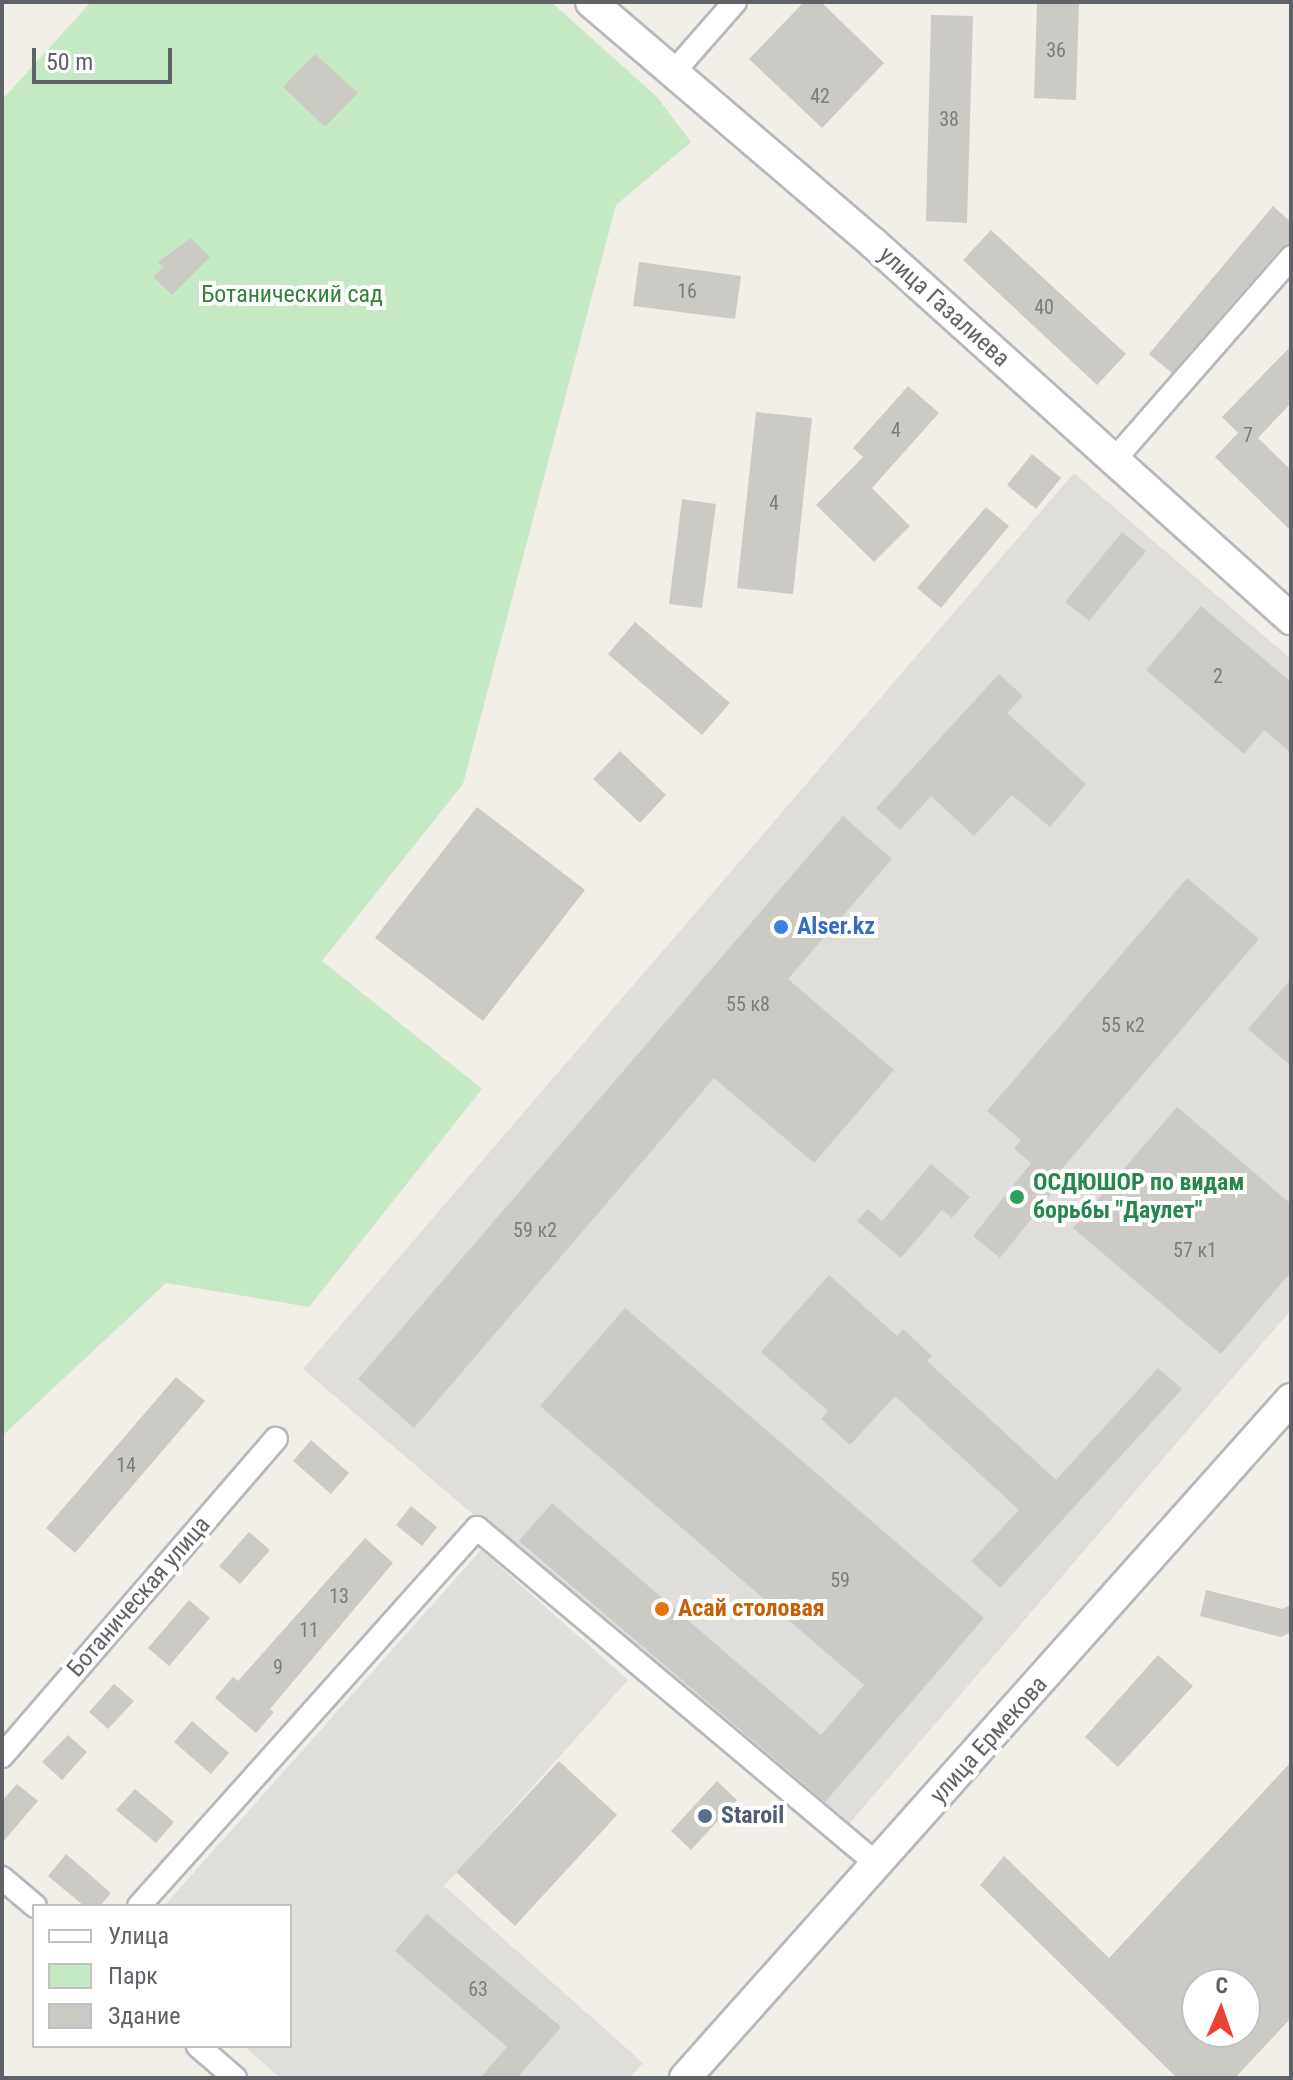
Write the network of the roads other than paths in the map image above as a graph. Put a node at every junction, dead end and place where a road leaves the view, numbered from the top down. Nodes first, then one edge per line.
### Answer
1 (591, 2) edge
2 (735, 2) edge
3 (671, 75) junction
4 (1291, 258) edge
5 (1114, 460) junction
6 (1291, 619) edge
7 (1291, 1399) edge
8 (276, 1439) dead end
9 (2, 1756) edge
10 (878, 1865) junction
11 (2, 1878) edge
12 (33, 1904) edge
13 (141, 1904) edge
14 (200, 2048) edge
15 (235, 2078) edge
16 (685, 2078) edge

1 - 3 main road, улица Газалиева
2 - 3 street
3 - 5 main road, улица Газалиева
4 - 5 street
5 - 6 main road, улица Газалиева
7 - 10 main road, улица Ермекова
8 - 9 street, Ботаническая улица
10 - 13 street
10 - 16 main road, улица Ермекова
11 - 12 street
14 - 15 street

